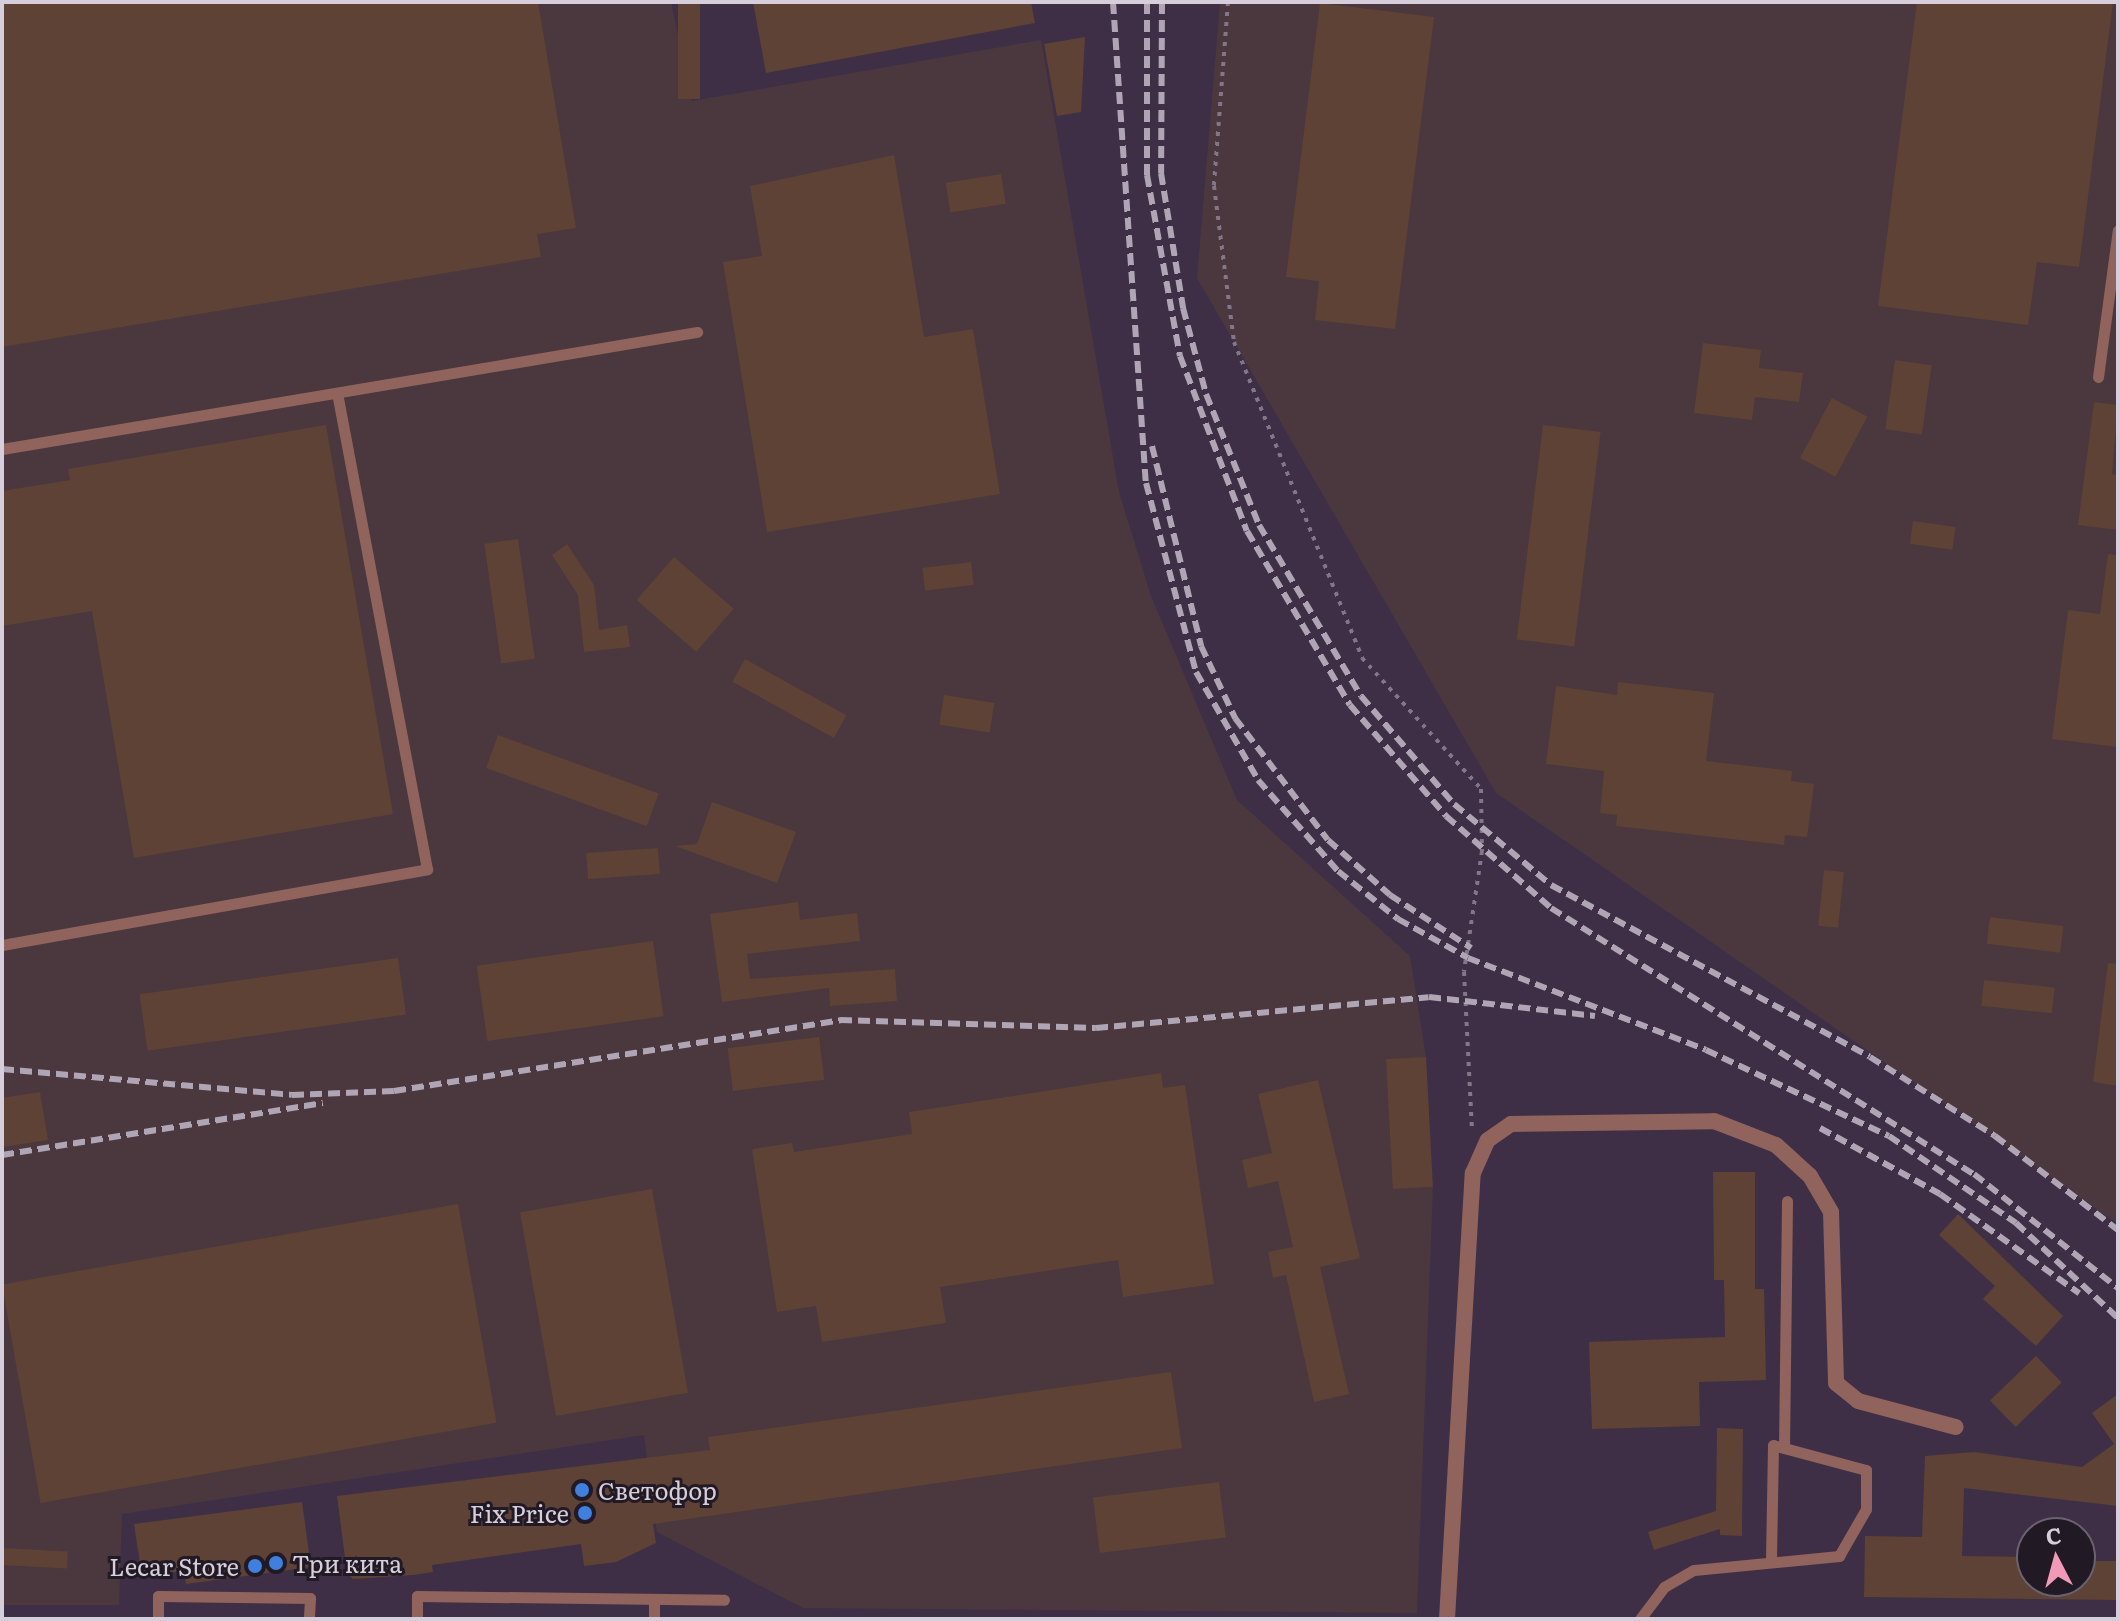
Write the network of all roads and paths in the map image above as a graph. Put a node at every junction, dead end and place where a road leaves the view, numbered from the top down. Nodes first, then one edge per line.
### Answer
1 (1228, 2) edge
2 (2118, 230) edge
3 (697, 332) dead end
4 (2098, 377) dead end
5 (337, 393) junction
6 (2, 449) edge
7 (2, 945) edge
8 (1472, 1141) dead end
9 (1787, 1201) dead end
10 (1956, 1427) dead end
11 (1784, 1448) junction
12 (1771, 1560) junction
13 (654, 1599) junction
14 (724, 1600) dead end
15 (158, 1619) edge
16 (309, 1619) edge
17 (417, 1619) edge
18 (654, 1619) edge
19 (1447, 1619) edge
20 (1640, 1619) edge

1 - 8 path
2 - 4 lane
3 - 5 lane
5 - 6 lane
5 - 7 lane
9 - 11 lane
10 - 19 street
11 - 12 lane
11 - 12 lane
12 - 20 lane
13 - 14 lane
13 - 17 lane
13 - 18 lane
15 - 16 lane

